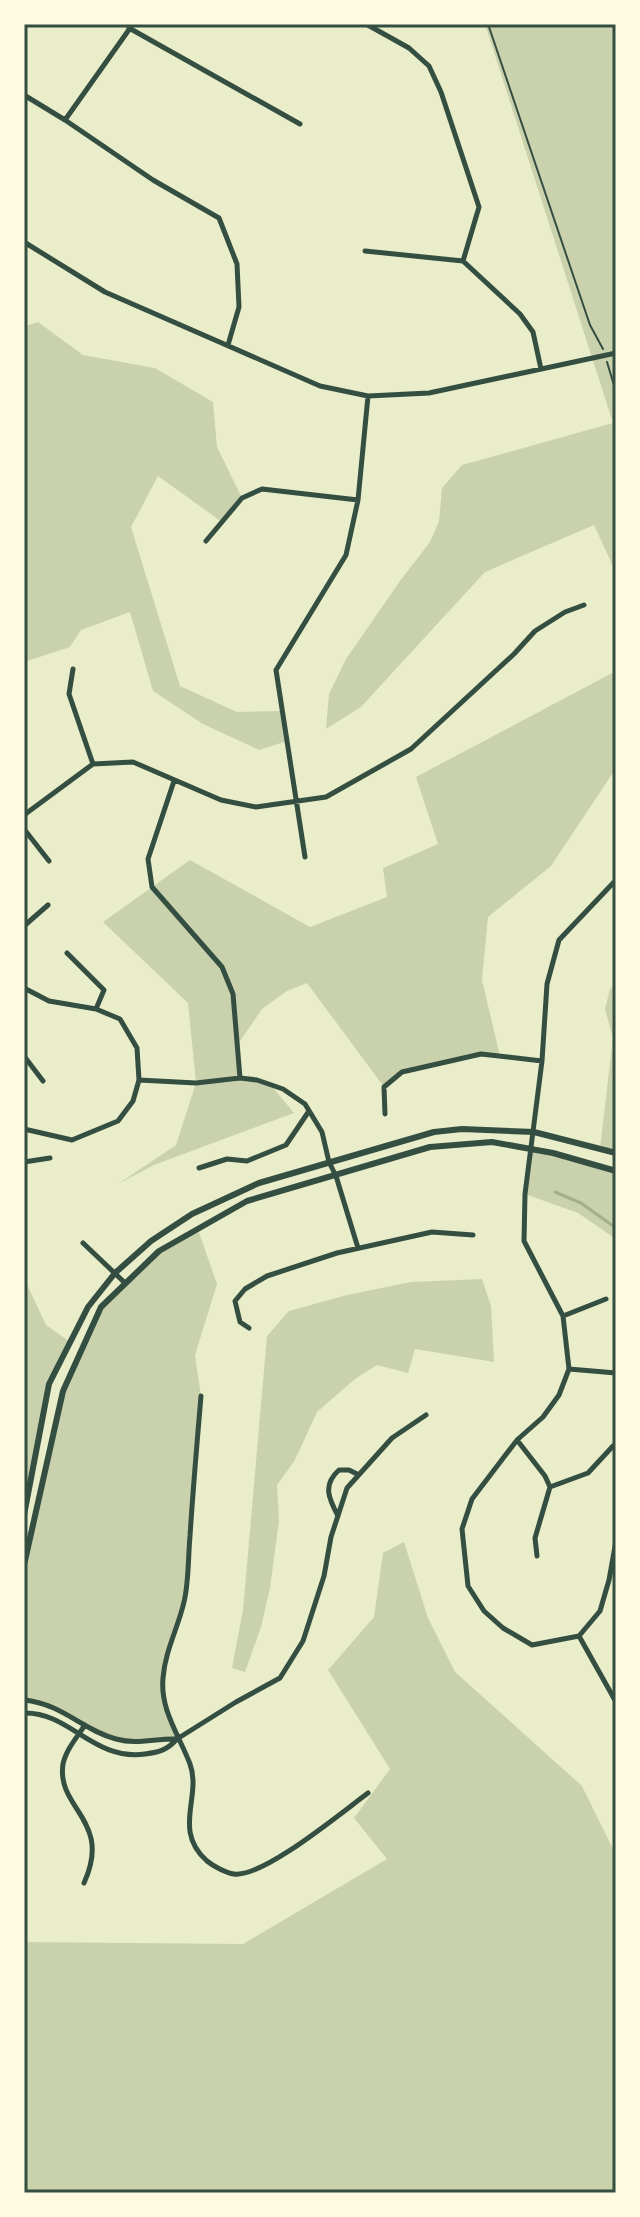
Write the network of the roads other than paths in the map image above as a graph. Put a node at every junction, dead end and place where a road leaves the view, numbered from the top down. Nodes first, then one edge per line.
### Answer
1 (366, 24) edge
2 (131, 26) edge
3 (24, 95) edge
4 (65, 120) junction
5 (300, 124) dead end
6 (24, 242) edge
7 (365, 251) dead end
8 (463, 261) junction
9 (228, 345) junction
10 (616, 353) edge
11 (541, 369) junction
12 (368, 396) junction
13 (358, 500) junction
14 (206, 541) dead end
15 (584, 605) dead end
16 (73, 669) dead end
17 (93, 764) junction
18 (174, 780) junction
19 (298, 803) junction
20 (24, 815) edge
21 (24, 829) edge
22 (305, 857) dead end
23 (49, 861) dead end
24 (616, 880) edge
25 (48, 905) dead end
26 (24, 926) edge
27 (67, 953) dead end
28 (24, 988) edge
29 (96, 1009) junction
30 (24, 1056) edge
31 (542, 1061) junction
32 (240, 1078) junction
33 (139, 1080) junction
34 (43, 1081) dead end
35 (309, 1111) junction
36 (385, 1114) dead end
37 (24, 1129) edge
38 (534, 1132) junction
39 (531, 1148) junction
40 (616, 1153) edge
41 (50, 1158) dead end
42 (24, 1162) edge
43 (329, 1162) junction
44 (199, 1168) dead end
45 (616, 1171) edge
46 (336, 1176) junction
47 (473, 1235) dead end
48 (83, 1243) dead end
49 (358, 1248) junction
50 (115, 1273) junction
51 (124, 1282) junction
52 (606, 1299) dead end
53 (563, 1316) junction
54 (249, 1328) dead end
55 (569, 1369) junction
56 (616, 1373) edge
57 (201, 1396) dead end
58 (426, 1415) dead end
59 (517, 1440) junction
60 (613, 1446) dead end
61 (359, 1475) junction
62 (550, 1487) junction
63 (24, 1515) edge
64 (338, 1516) junction
65 (616, 1541) edge
66 (537, 1556) dead end
67 (24, 1565) edge
68 (613, 1581) edge
69 (579, 1636) junction
70 (24, 1700) edge
71 (616, 1702) edge
72 (24, 1713) edge
73 (85, 1725) junction
74 (78, 1735) junction
75 (177, 1739) junction
76 (368, 1793) dead end
77 (84, 1883) dead end

1 - 8 street
2 - 4 street
2 - 5 street
3 - 4 street
4 - 9 street
6 - 9 street
7 - 8 street
8 - 11 street
9 - 12 street
10 - 11 street
11 - 12 street
12 - 13 street
13 - 14 street
13 - 19 street
15 - 19 street
16 - 17 street
17 - 18 street
17 - 20 street
18 - 19 street
18 - 32 street
19 - 22 street
21 - 23 street
24 - 31 street
25 - 26 street
27 - 29 street
28 - 29 street
29 - 33 street
30 - 34 street
31 - 36 street
31 - 38 street
32 - 33 street
32 - 35 street
33 - 37 street
35 - 43 street
35 - 44 street
38 - 39 street
38 - 40 street
38 - 43 street
39 - 45 street
39 - 46 street
39 - 53 street
41 - 42 street
43 - 46 street
43 - 50 street
46 - 49 street
46 - 51 street
47 - 49 street
48 - 50 street
49 - 54 street
50 - 51 street
50 - 63 street
51 - 67 street
52 - 53 street
53 - 55 street
55 - 56 street
55 - 59 street
57 - 75 street
58 - 61 street
59 - 62 street
59 - 69 street
60 - 62 street
61 - 64 street
61 - 64 street
62 - 66 street
64 - 75 street
65 - 68 street
68 - 69 street
69 - 71 street
70 - 73 street
72 - 74 street
73 - 74 street
73 - 75 street
74 - 75 street
74 - 77 street
75 - 76 street

